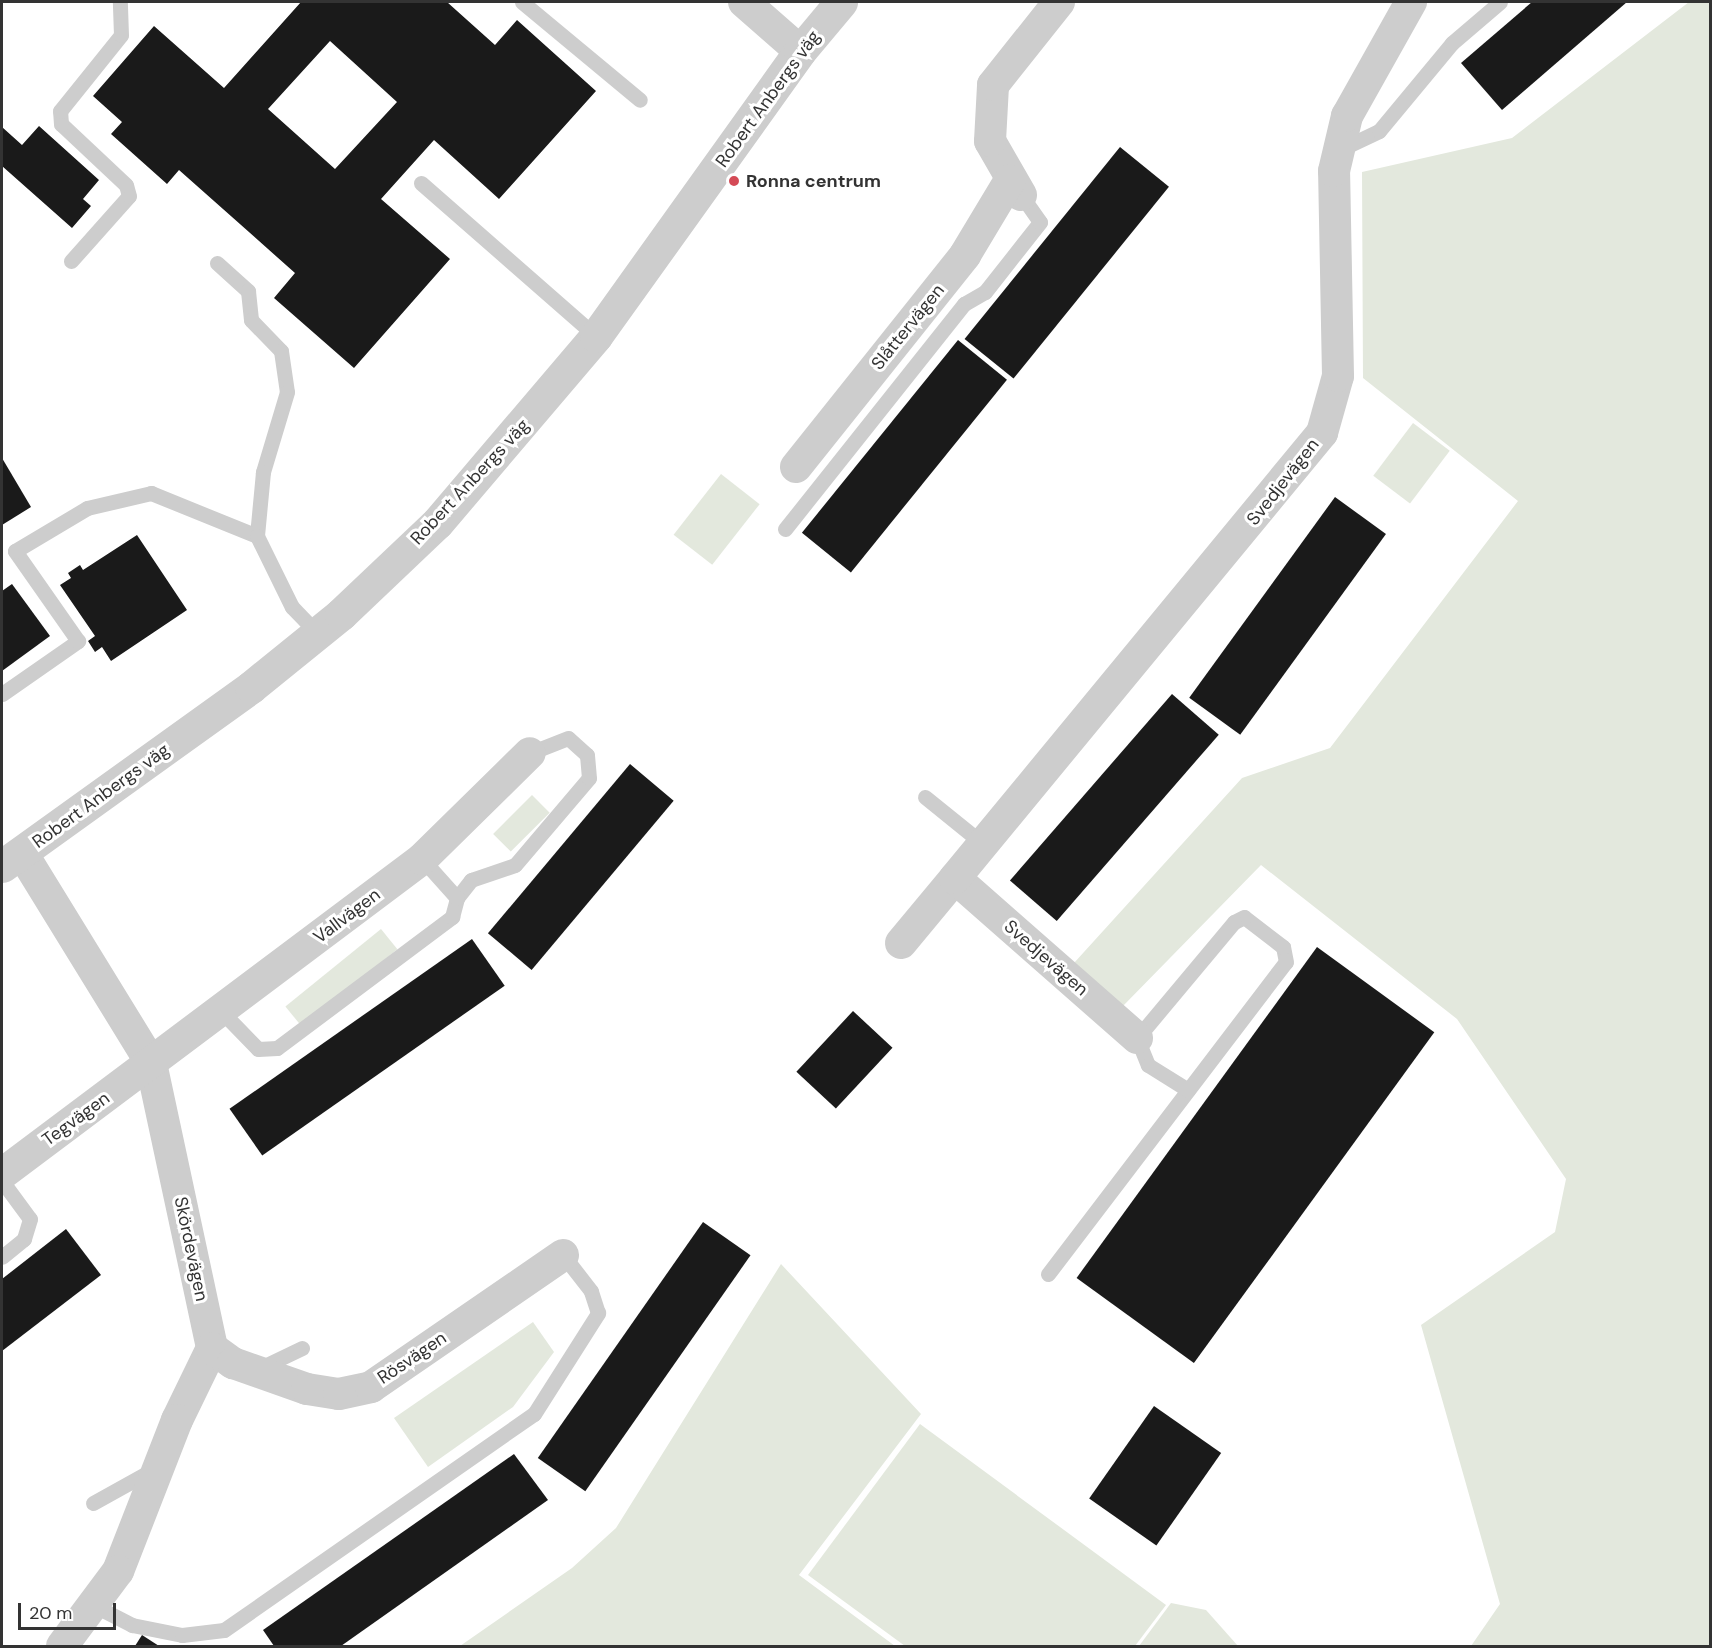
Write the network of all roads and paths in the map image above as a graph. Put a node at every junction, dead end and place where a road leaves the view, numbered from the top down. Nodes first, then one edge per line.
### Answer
1 (120, 2) edge
2 (522, 2) edge
3 (744, 2) edge
4 (841, 2) edge
5 (1059, 2) edge
6 (1410, 2) edge
7 (1500, 2) edge
8 (800, 51) junction
9 (639, 100) dead end
10 (1339, 150) junction
11 (421, 183) dead end
12 (1016, 188) junction
13 (71, 261) dead end
14 (217, 263) dead end
15 (596, 336) junction
16 (808, 476) junction
17 (785, 529) dead end
18 (257, 536) junction
19 (8, 553) edge
20 (317, 633) junction
21 (2, 694) edge
22 (530, 753) joint
23 (925, 797) dead end
24 (983, 844) junction
25 (12, 860) edge
26 (422, 860) junction
27 (955, 878) junction
28 (457, 898) junction
29 (901, 943) dead end
30 (221, 1011) junction
31 (1137, 1038) junction
32 (152, 1064) junction
33 (1188, 1090) junction
34 (2, 1174) edge
35 (2, 1181) edge
36 (563, 1255) joint
37 (2, 1257) edge
38 (1048, 1274) dead end
39 (212, 1348) junction
40 (302, 1348) dead end
41 (254, 1371) junction
42 (159, 1466) junction
43 (93, 1503) dead end
44 (95, 1606) junction
45 (62, 1647) edge

1 - 13 lane
2 - 9 lane
3 - 8 street
4 - 8 street, Robert Anbergs väg
5 - 12 street
6 - 10 street, Svedjevägen
7 - 10 lane
8 - 15 street, Robert Anbergs väg
10 - 24 street, Svedjevägen
11 - 15 lane
12 - 16 street, Slåttervägen
12 - 16 lane
14 - 18 lane
15 - 20 street, Robert Anbergs väg
16 - 17 lane
18 - 19 lane
18 - 20 lane
19 - 21 lane
20 - 25 street, Robert Anbergs väg
22 - 26 street, Vallvägen
22 - 28 lane
23 - 24 lane
24 - 27 street, Svedjevägen
25 - 32 street, Skördevägen
26 - 28 lane
26 - 30 street, Vallvägen
27 - 29 street, Svedjevägen
27 - 31 street, Svedjevägen
28 - 30 lane
30 - 32 street, Vallvägen
31 - 33 lane
31 - 33 lane
32 - 34 street, Tegvägen
32 - 39 street, Skördevägen
33 - 38 lane
35 - 37 lane
36 - 41 street, Rösvägen
36 - 44 lane
39 - 41 street, Rösvägen
39 - 42 street
40 - 41 lane
42 - 43 lane
42 - 44 street
44 - 45 street

